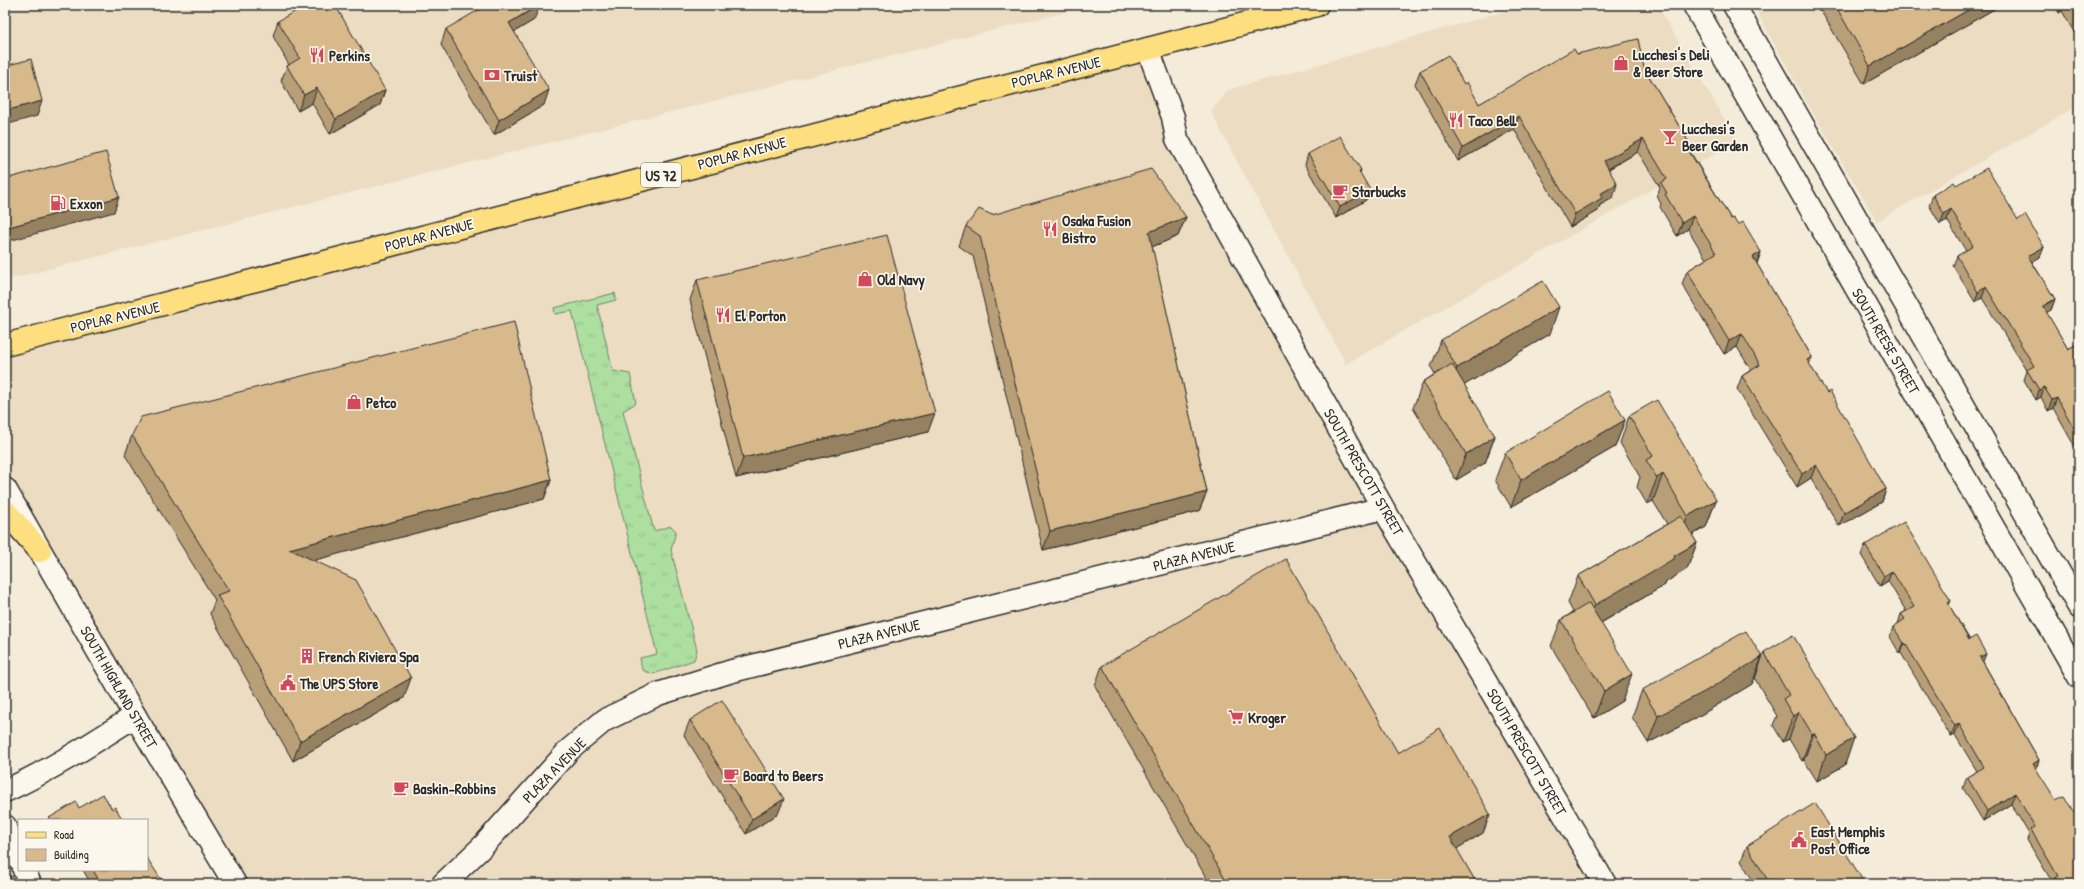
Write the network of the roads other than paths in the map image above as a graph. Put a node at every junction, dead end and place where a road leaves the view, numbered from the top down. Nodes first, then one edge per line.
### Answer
1 (1317, 5) edge
2 (1694, 5) edge
3 (1734, 5) edge
4 (1148, 49) junction
5 (5, 345) edge
6 (5, 489) edge
7 (1383, 508) junction
8 (5, 511) edge
9 (40, 550) junction
10 (2079, 607) edge
11 (2079, 677) edge
12 (135, 716) junction
13 (5, 791) edge
14 (5, 826) edge
15 (18, 857) edge
16 (24, 871) edge
17 (30, 884) edge
18 (235, 884) edge
19 (443, 884) edge
20 (1605, 884) edge

1 - 4 main road, POPLAR AVENUE / US 72
2 - 11 street, SOUTH REESE STREET
3 - 10 street
4 - 5 main road, POPLAR AVENUE / US 72
4 - 7 street, SOUTH PRESCOTT STREET
6 - 9 street, SOUTH HIGHLAND STREET
7 - 19 street, PLAZA AVENUE
7 - 20 street, SOUTH PRESCOTT STREET
8 - 9 main road
9 - 12 street, SOUTH HIGHLAND STREET
12 - 13 street
12 - 18 street, SOUTH HIGHLAND STREET
14 - 15 street
16 - 17 street

